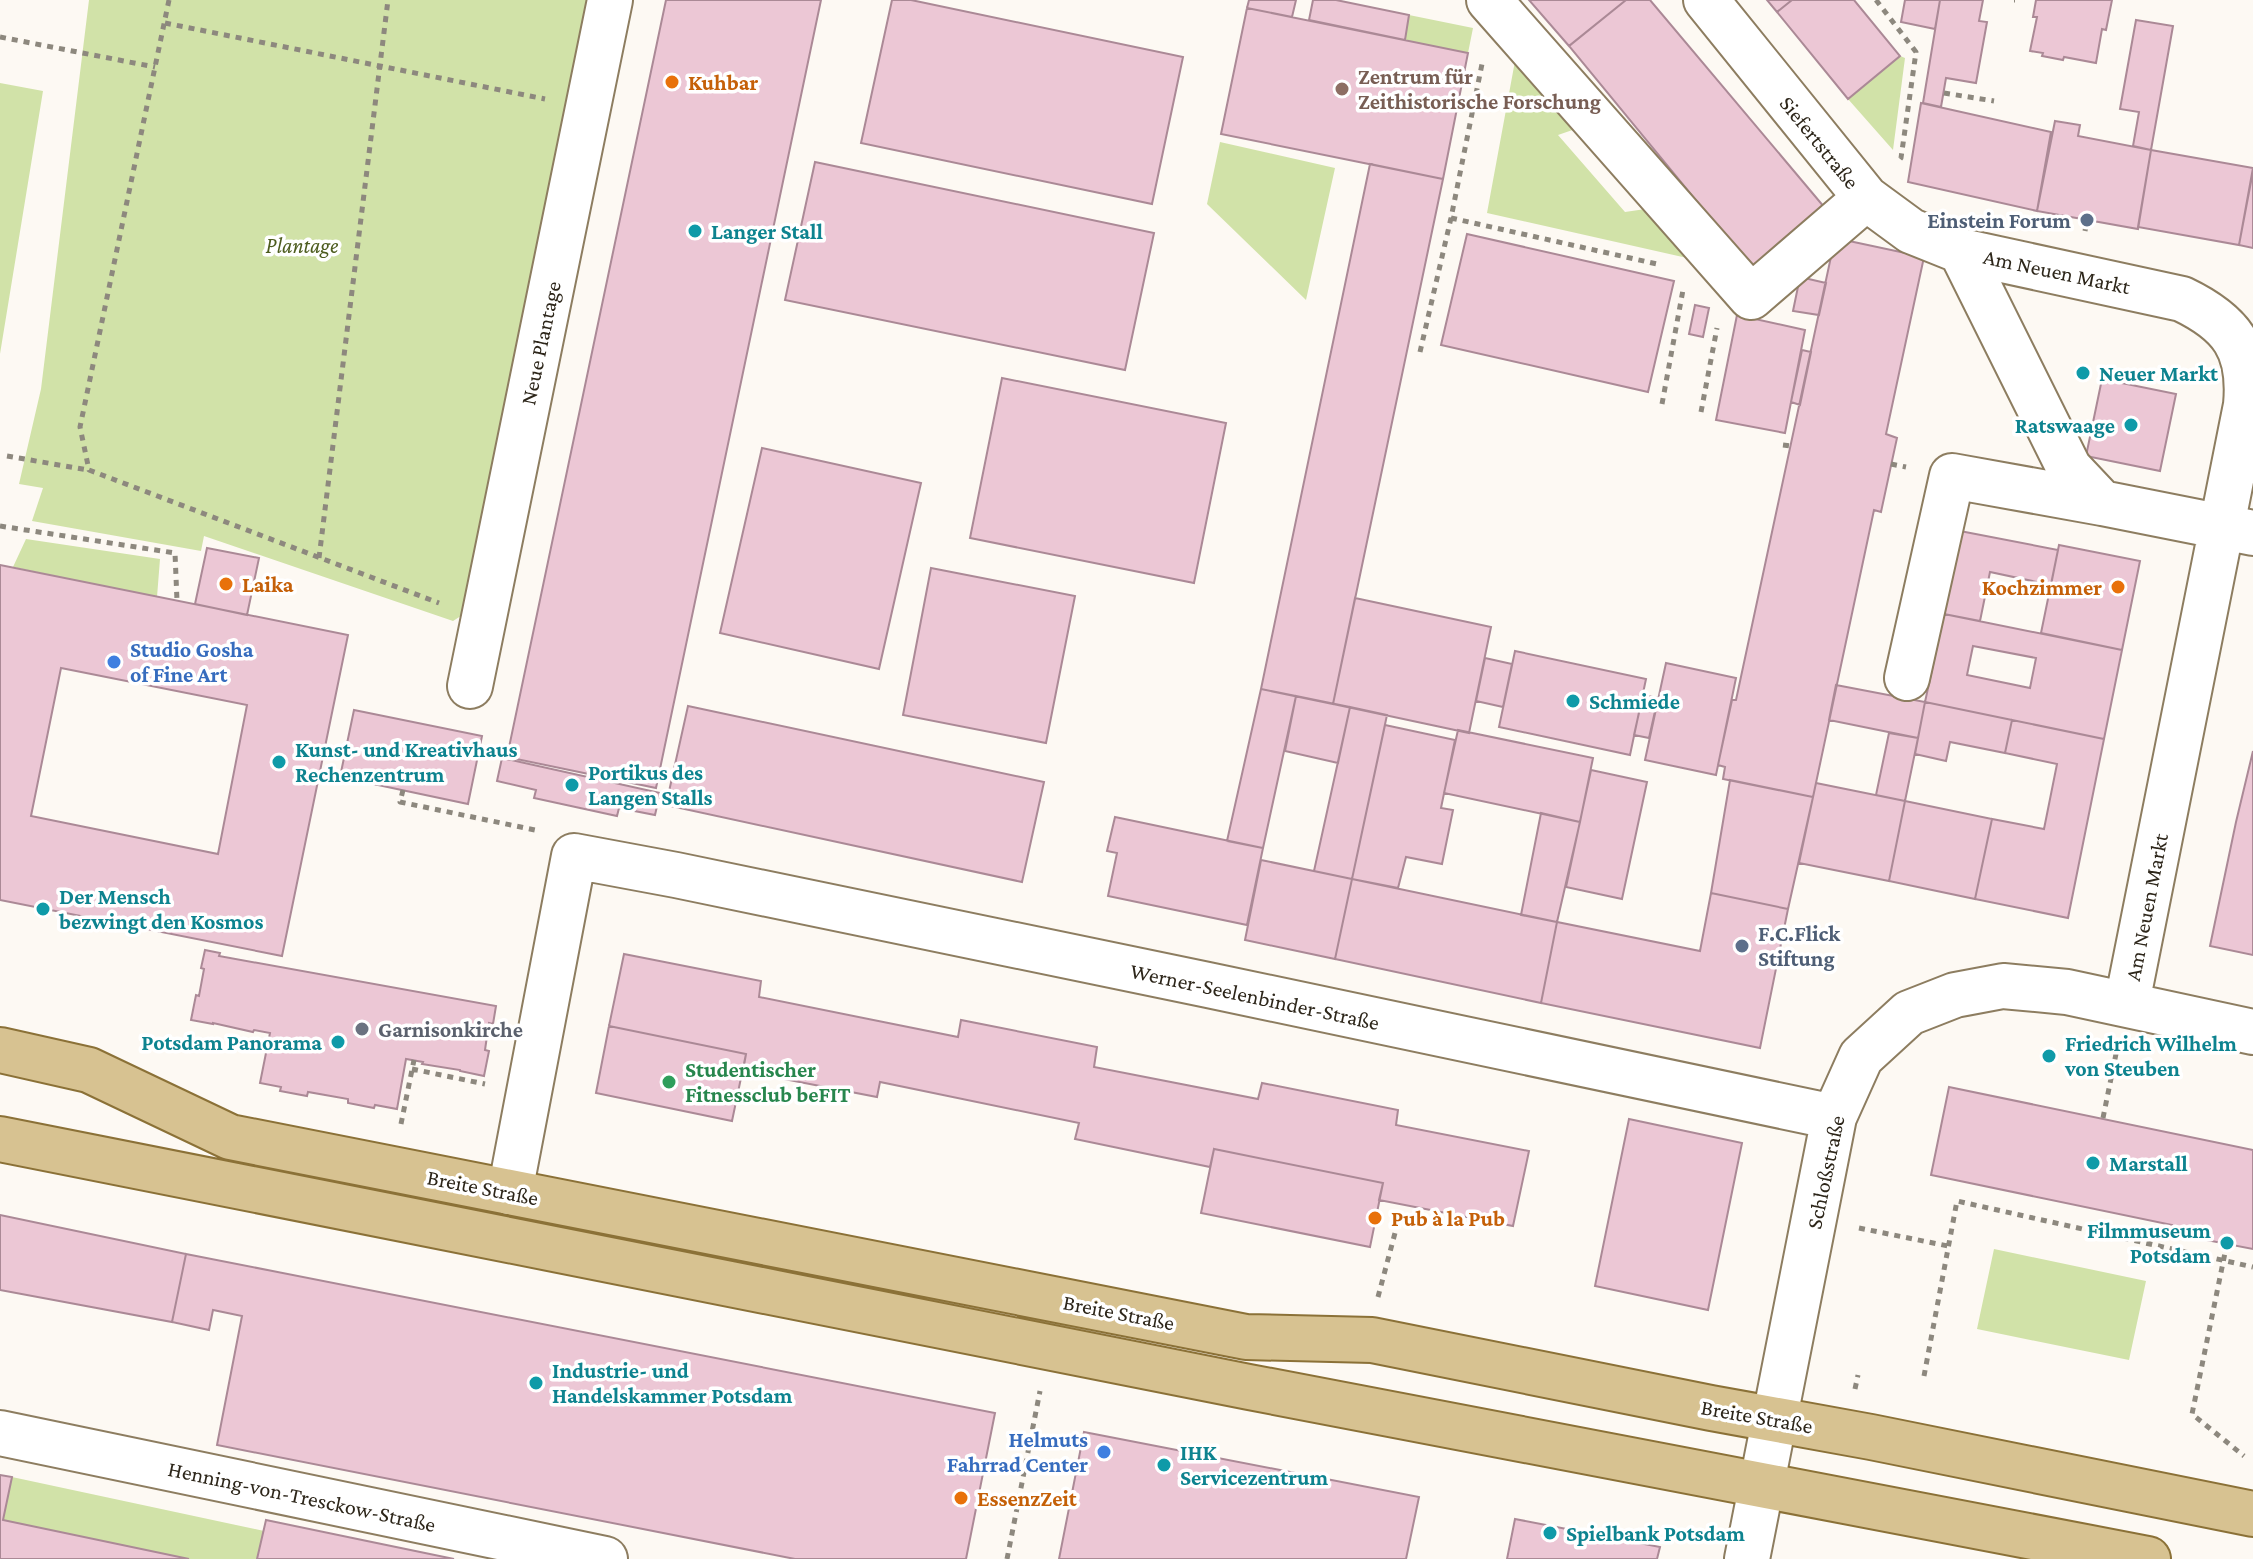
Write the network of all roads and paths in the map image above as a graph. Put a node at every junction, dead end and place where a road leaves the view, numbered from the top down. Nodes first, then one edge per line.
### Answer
1 (169, 0) edge
2 (388, 0) edge
3 (610, 0) edge
4 (1706, 0) edge
5 (1876, 0) edge
6 (1492, 2) edge
7 (165, 23) junction
8 (0, 37) edge
9 (379, 66) junction
10 (155, 67) junction
11 (1944, 93) dead end
12 (550, 100) dead end
13 (1994, 101) dead end
14 (1901, 158) dead end
15 (1866, 198) junction
16 (1451, 218) junction
17 (1961, 251) junction
18 (1671, 267) dead end
19 (1685, 280) dead end
20 (1683, 290) junction
21 (1696, 297) dead end
22 (1718, 325) dead end
23 (1420, 352) dead end
24 (1662, 404) dead end
25 (1701, 412) dead end
26 (1783, 445) dead end
27 (1791, 446) dead end
28 (7, 456) dead end
29 (89, 470) junction
30 (2102, 503) junction
31 (0, 526) edge
32 (2237, 530) edge
33 (319, 558) junction
34 (177, 601) dead end
35 (443, 604) dead end
36 (1907, 678) dead end
37 (470, 686) dead end
38 (403, 790) dead end
39 (539, 840) dead end
40 (2127, 1003) junction
41 (2253, 1032) edge
42 (0, 1050) edge
43 (414, 1060) dead end
44 (412, 1069) junction
45 (487, 1085) dead end
46 (1834, 1117) junction
47 (2103, 1118) dead end
48 (399, 1132) dead end
49 (0, 1139) edge
50 (510, 1192) junction
51 (1814, 1218) junction
52 (1395, 1233) dead end
53 (2227, 1243) dead end
54 (1948, 1246) junction
55 (2223, 1261) junction
56 (2253, 1267) edge
57 (1377, 1302) dead end
58 (1049, 1347) junction
59 (1924, 1376) dead end
60 (1775, 1419) junction
61 (0, 1433) edge
62 (2244, 1456) dead end
63 (1762, 1484) junction
64 (978, 1499) dead end
65 (1017, 1505) junction
66 (2253, 1514) edge
67 (605, 1559) edge
68 (1007, 1559) edge
69 (1747, 1559) edge
70 (2148, 1559) edge

1 - 7 path
2 - 9 path
3 - 37 street, Neue Plantage
4 - 15 street, Siefertstraße
5 - 14 path
6 - 15 street
6 - 16 path
7 - 9 path
7 - 10 path
8 - 10 path
9 - 12 path
9 - 33 path
10 - 29 path
11 - 13 path
15 - 17 street, Siefertstraße
16 - 18 path
16 - 23 path
17 - 30 street, Am Neuen Markt
17 - 32 street, Am Neuen Markt
19 - 20 path
20 - 21 path
20 - 24 path
22 - 25 path
26 - 27 path
28 - 29 path
29 - 33 path
30 - 32 street
30 - 36 street
31 - 34 path
32 - 40 street, Am Neuen Markt
33 - 35 path
38 - 39 path
40 - 41 street, Schloßstraße
40 - 46 street, Schloßstraße
40 - 47 path
42 - 50 main road, Breite Straße
43 - 44 path
44 - 45 path
44 - 48 path
46 - 50 street, Werner-Seelenbinder-Straße
46 - 51 street, Schloßstraße
49 - 58 main road
50 - 60 main road, Breite Straße
51 - 54 path
51 - 60 street, Schloßstraße
52 - 57 path
53 - 55 path
54 - 55 path
54 - 59 path
55 - 56 path
55 - 62 path
58 - 63 main road
58 - 65 path
60 - 63 street, Schloßstraße
60 - 66 main road, Breite Straße
61 - 67 street, Henning-von-Tresckow-Straße
63 - 69 street, Schloßstraße
63 - 70 main road
64 - 65 path
65 - 68 path

